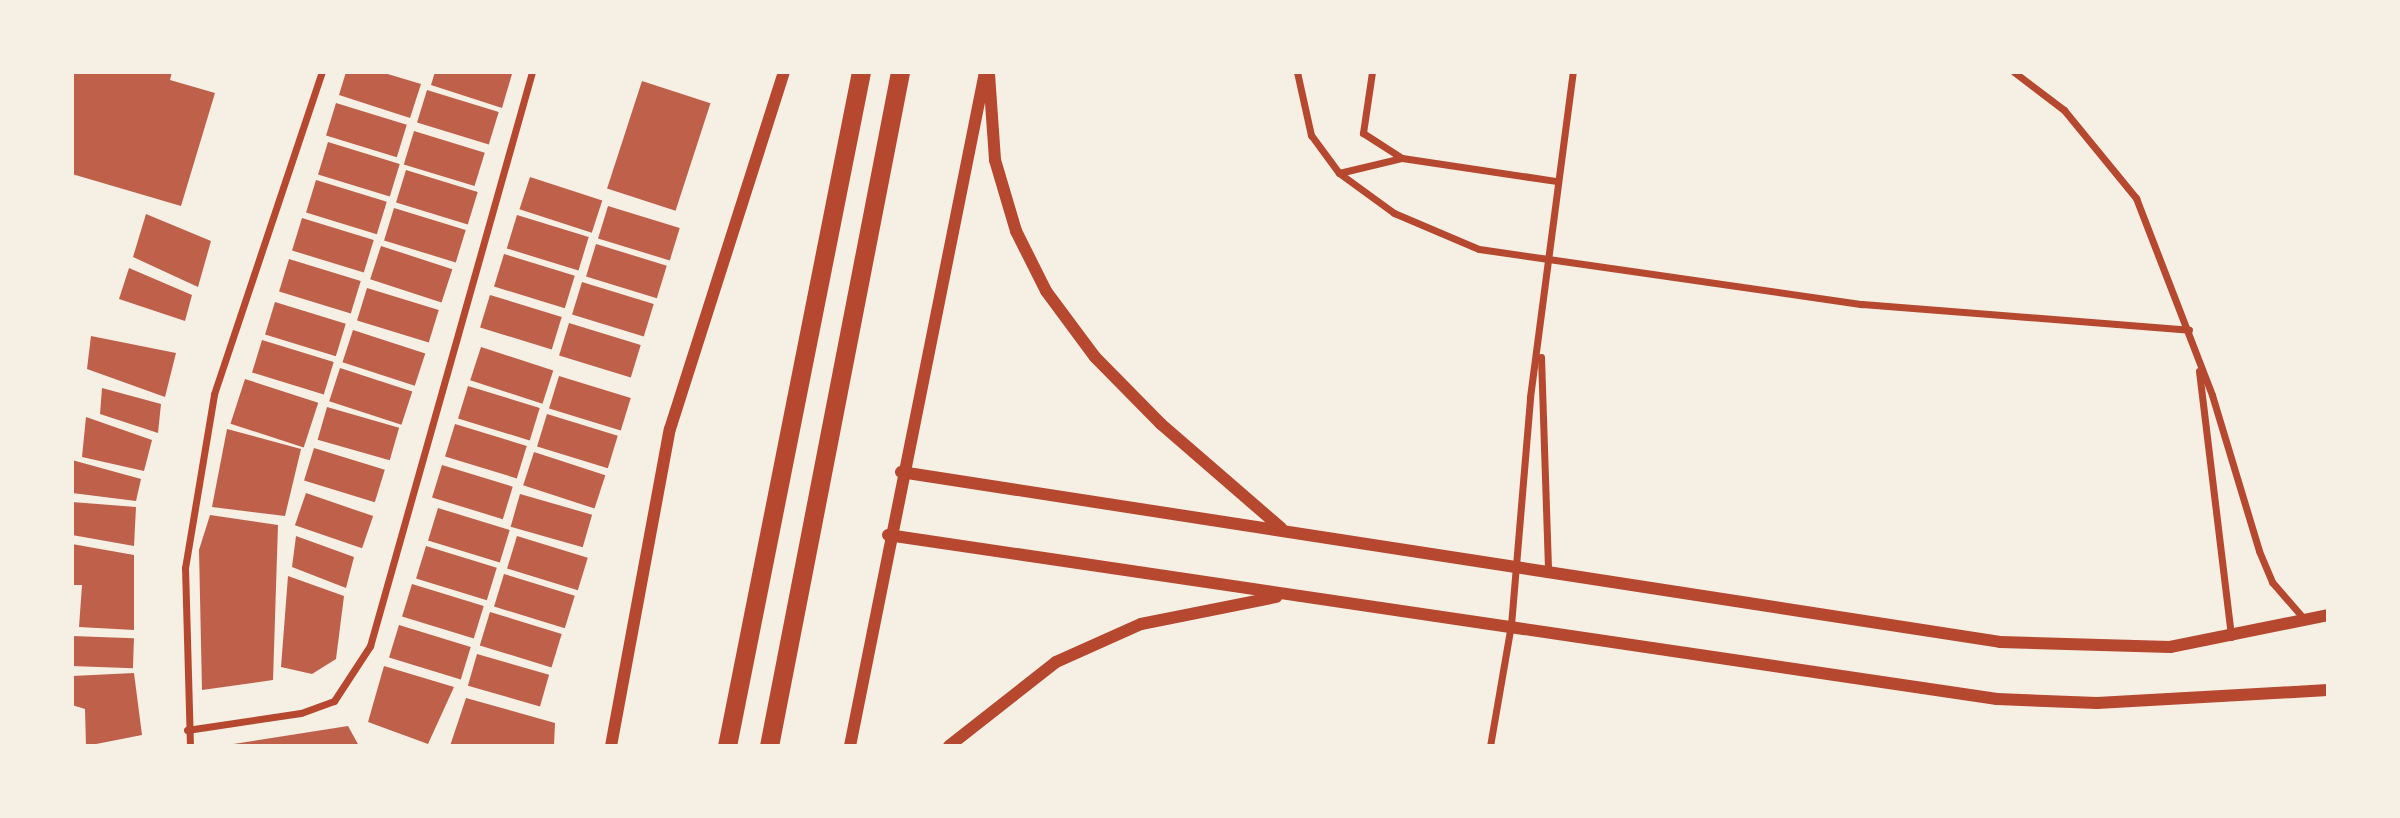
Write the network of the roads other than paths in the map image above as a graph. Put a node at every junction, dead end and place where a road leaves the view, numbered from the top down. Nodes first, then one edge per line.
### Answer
1 (322, 72) edge
2 (532, 72) edge
3 (784, 72) edge
4 (861, 72) edge
5 (900, 72) edge
6 (987, 72) edge
7 (1297, 72) edge
8 (1372, 72) edge
9 (1573, 72) edge
10 (2014, 72) edge
11 (1402, 158) junction
12 (1339, 173) junction
13 (1555, 181) junction
14 (1549, 258) junction
15 (2189, 330) junction
16 (1540, 342) junction
17 (2198, 360) junction
18 (901, 472) junction
19 (1282, 528) junction
20 (888, 535) junction
21 (1514, 564) junction
22 (1548, 568) junction
23 (1285, 595) junction
24 (2328, 615) edge
25 (2306, 620) junction
26 (1511, 625) junction
27 (2231, 638) junction
28 (2328, 690) edge
29 (187, 730) junction
30 (190, 746) edge
31 (611, 746) edge
32 (727, 746) edge
33 (769, 746) edge
34 (850, 746) edge
35 (949, 746) edge
36 (1490, 746) edge

1 - 29 street
2 - 29 street
3 - 31 street
4 - 32 highway
5 - 33 highway
6 - 18 street
6 - 19 street
7 - 12 street
8 - 11 street
9 - 13 street
10 - 15 street
11 - 12 street
11 - 13 street
12 - 14 street
13 - 14 street
14 - 15 street
14 - 16 street
15 - 17 street
16 - 21 street
16 - 22 street
17 - 25 street
17 - 27 street
18 - 19 street
18 - 20 street
19 - 21 street
20 - 23 street
20 - 34 street
21 - 22 street
21 - 26 street
22 - 27 street
23 - 26 street
23 - 35 street
24 - 25 street
25 - 27 street
26 - 28 street
26 - 36 street
29 - 30 street

